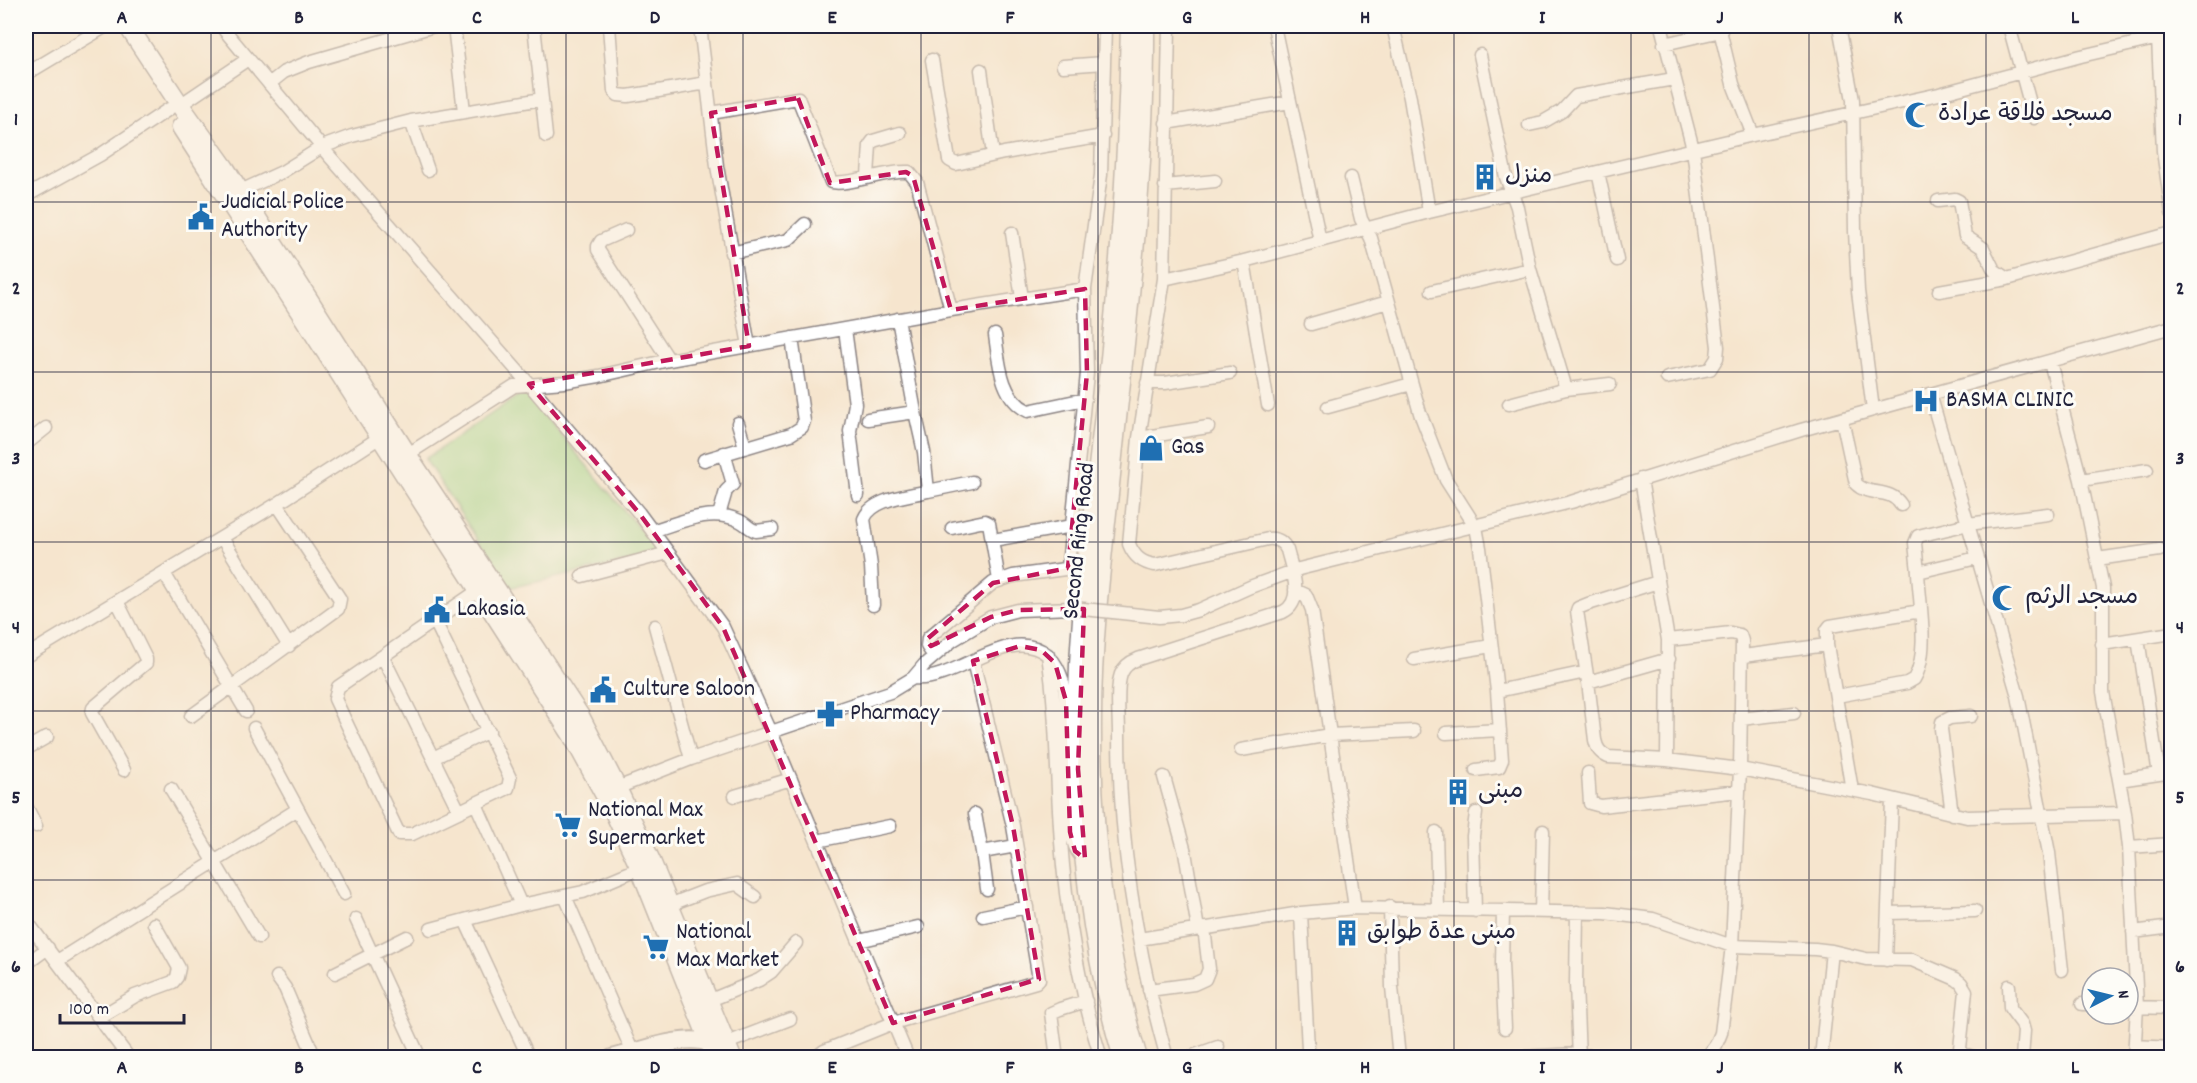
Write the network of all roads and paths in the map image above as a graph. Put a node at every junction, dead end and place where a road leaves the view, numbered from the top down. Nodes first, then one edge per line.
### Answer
1 (106, 26) edge
2 (114, 26) edge
3 (128, 26) edge
4 (221, 26) edge
5 (434, 26) edge
6 (454, 26) edge
7 (534, 26) edge
8 (609, 26) edge
9 (700, 26) edge
10 (1105, 26) edge
11 (1130, 26) edge
12 (1145, 26) edge
13 (1169, 26) edge
14 (1274, 26) edge
15 (1393, 26) edge
16 (1660, 26) edge
17 (1839, 26) edge
18 (2009, 26) edge
19 (1720, 28) edge
20 (2167, 34) edge
21 (1664, 44) junction
22 (1480, 55) dead end
23 (248, 59) junction
24 (932, 60) dead end
25 (1104, 63) junction
26 (1063, 66) dead end
27 (981, 70) dead end
28 (2021, 72) junction
29 (26, 74) edge
30 (1674, 79) junction
31 (707, 83) junction
32 (269, 84) junction
33 (542, 99) junction
34 (1290, 102) junction
35 (174, 107) junction
36 (464, 111) junction
37 (1854, 112) junction
38 (711, 113) junction
39 (2034, 118) dead end
40 (411, 121) junction
41 (1166, 123) junction
42 (1529, 125) dead end
43 (900, 133) dead end
44 (1753, 135) junction
45 (546, 136) dead end
46 (1103, 136) junction
47 (322, 147) junction
48 (1693, 149) junction
49 (2167, 149) edge
50 (993, 155) junction
51 (428, 170) dead end
52 (1598, 172) junction
53 (868, 176) junction
54 (1351, 178) dead end
55 (1215, 181) dead end
56 (1165, 186) junction
57 (1512, 192) junction
58 (234, 194) junction
59 (26, 196) edge
60 (1938, 201) dead end
61 (1429, 212) junction
62 (2172, 213) edge
63 (805, 224) dead end
64 (1366, 228) junction
65 (626, 230) dead end
66 (2172, 232) edge
67 (1011, 233) dead end
68 (1320, 241) junction
69 (731, 252) junction
70 (1617, 260) dead end
71 (1244, 261) junction
72 (1530, 269) junction
73 (1164, 279) junction
74 (2007, 279) junction
75 (1085, 289) junction
76 (1432, 291) dead end
77 (1939, 291) dead end
78 (1022, 298) junction
79 (1388, 302) junction
80 (951, 310) junction
81 (898, 319) junction
82 (1311, 324) dead end
83 (2172, 327) edge
84 (845, 329) junction
85 (995, 335) dead end
86 (792, 338) junction
87 (749, 346) junction
88 (669, 360) junction
89 (2050, 362) junction
90 (1230, 373) dead end
91 (1667, 378) dead end
92 (1147, 383) junction
93 (529, 384) junction
94 (1411, 384) junction
95 (1610, 384) dead end
96 (1566, 389) junction
97 (1930, 394) junction
98 (1085, 399) junction
99 (1509, 404) dead end
100 (1268, 405) dead end
101 (1328, 407) dead end
102 (1873, 410) junction
103 (915, 412) junction
104 (1842, 418) junction
105 (868, 419) dead end
106 (738, 423) dead end
107 (1208, 427) dead end
108 (46, 428) dead end
109 (386, 433) junction
110 (1139, 438) junction
111 (26, 444) edge
112 (745, 447) junction
113 (724, 453) junction
114 (401, 458) junction
115 (704, 460) dead end
116 (2148, 470) dead end
117 (1641, 479) junction
118 (2081, 480) junction
119 (972, 482) dead end
120 (928, 491) junction
121 (858, 495) dead end
122 (278, 504) junction
123 (1901, 505) dead end
124 (2048, 514) dead end
125 (719, 515) junction
126 (1968, 524) junction
127 (1072, 526) junction
128 (1476, 527) junction
129 (952, 528) dead end
130 (772, 529) dead end
131 (652, 531) junction
132 (222, 538) junction
133 (993, 540) junction
134 (2160, 550) dead end
135 (668, 553) junction
136 (1977, 558) junction
137 (2097, 559) junction
138 (1292, 571) junction
139 (1918, 572) junction
140 (164, 573) junction
141 (582, 576) dead end
142 (999, 580) junction
143 (1658, 582) junction
144 (479, 590) junction
145 (1295, 590) junction
146 (117, 601) junction
147 (873, 605) dead end
148 (1921, 611) junction
149 (435, 621) junction
150 (655, 626) dead end
151 (2172, 633) edge
152 (2138, 639) junction
153 (1668, 640) junction
154 (2102, 644) junction
155 (1827, 645) junction
156 (289, 646) junction
157 (1491, 646) junction
158 (1048, 655) junction
159 (26, 656) edge
160 (934, 656) junction
161 (1743, 656) junction
162 (383, 657) junction
163 (533, 658) junction
164 (1414, 659) dead end
165 (1669, 659) junction
166 (973, 660) junction
167 (1587, 677) junction
168 (913, 678) junction
169 (232, 687) junction
170 (1497, 692) junction
171 (1837, 696) junction
172 (246, 711) dead end
173 (1794, 713) dead end
174 (191, 716) dead end
175 (1971, 716) dead end
176 (1741, 719) junction
177 (255, 728) dead end
178 (1500, 730) junction
179 (489, 731) junction
180 (1414, 731) dead end
181 (771, 732) junction
182 (1446, 733) dead end
183 (1330, 735) junction
184 (47, 737) dead end
185 (26, 749) edge
186 (1241, 750) dead end
187 (433, 758) junction
188 (691, 759) junction
189 (1667, 760) junction
190 (1740, 769) junction
191 (124, 770) dead end
192 (1476, 770) dead end
193 (1588, 773) dead end
194 (2165, 773) edge
195 (1164, 777) dead end
196 (791, 779) junction
197 (2120, 780) junction
198 (617, 788) junction
199 (171, 789) dead end
200 (1852, 790) junction
201 (1739, 791) junction
202 (735, 796) dead end
203 (1892, 800) junction
204 (476, 804) junction
205 (26, 806) edge
206 (298, 809) junction
207 (459, 811) junction
208 (1476, 813) dead end
209 (2125, 813) junction
210 (975, 814) dead end
211 (1952, 814) junction
212 (2042, 815) junction
213 (36, 826) dead end
214 (890, 826) dead end
215 (1436, 831) dead end
216 (1543, 831) dead end
217 (817, 841) junction
218 (2172, 843) edge
219 (1016, 846) junction
220 (2129, 847) junction
221 (982, 852) junction
222 (1085, 859) junction
223 (215, 861) junction
224 (640, 868) junction
225 (987, 889) dead end
226 (344, 894) dead end
227 (565, 896) junction
228 (755, 897) dead end
229 (521, 905) junction
230 (669, 905) junction
231 (1027, 907) junction
232 (1390, 907) junction
233 (1355, 908) junction
234 (1437, 908) junction
235 (1975, 910) dead end
236 (1475, 911) junction
237 (1503, 911) junction
238 (1541, 912) junction
239 (1577, 912) junction
240 (1301, 913) junction
241 (1888, 913) junction
242 (983, 916) dead end
243 (26, 920) edge
244 (356, 920) dead end
245 (465, 920) junction
246 (154, 924) dead end
247 (918, 927) dead end
248 (2172, 927) edge
249 (431, 929) dead end
250 (1201, 929) junction
251 (2133, 932) junction
252 (259, 937) dead end
253 (407, 937) dead end
254 (1138, 939) junction
255 (859, 941) junction
256 (796, 943) dead end
257 (1732, 946) junction
258 (48, 948) junction
259 (1832, 951) junction
260 (373, 953) junction
261 (1886, 960) junction
262 (57, 961) junction
263 (26, 964) edge
264 (2133, 966) edge
265 (2062, 970) dead end
266 (335, 972) dead end
267 (277, 977) dead end
268 (2009, 986) dead end
269 (1149, 990) junction
270 (708, 1001) junction
271 (1086, 1001) junction
272 (2140, 1007) edge
273 (2172, 1008) edge
274 (100, 1017) junction
275 (790, 1019) dead end
276 (702, 1022) junction
277 (893, 1023) junction
278 (2133, 1026) edge
279 (1505, 1028) dead end
280 (678, 1042) junction
281 (1218, 1047) dead end
282 (2172, 1048) edge
283 (1308, 1049) dead end
284 (721, 1051) edge
285 (2134, 1052) edge
286 (633, 1053) junction
287 (1959, 1055) edge
288 (1579, 1056) edge
289 (1518, 1057) edge
290 (129, 1058) edge
291 (315, 1058) edge
292 (420, 1058) edge
293 (529, 1058) edge
294 (612, 1058) edge
295 (820, 1058) edge
296 (908, 1058) edge
297 (1057, 1058) edge
298 (1101, 1058) edge
299 (1123, 1058) edge
300 (1138, 1058) edge
301 (1167, 1058) edge
302 (1187, 1058) edge
303 (1399, 1058) edge
304 (1602, 1058) edge
305 (1706, 1058) edge
306 (1821, 1058) edge
307 (1977, 1058) edge
308 (2022, 1058) edge

1 - 29 street
2 - 35 highway
3 - 35 highway
4 - 23 street
5 - 32 street
6 - 36 street
7 - 33 street
8 - 31 street
9 - 31 street
10 - 25 street
11 - 222 highway, Second Ring Road
12 - 300 highway, Second Ring Road
13 - 41 street
14 - 34 street
15 - 61 street
16 - 21 street
17 - 37 street
18 - 28 street
19 - 21 street
19 - 44 street
20 - 28 street
20 - 49 street
21 - 30 street
22 - 57 street
23 - 32 street
23 - 35 street
24 - 50 street
25 - 26 street
25 - 46 street
27 - 50 street
28 - 37 street
28 - 39 street
30 - 42 street
30 - 48 street
31 - 38 street
32 - 47 street
33 - 36 street
33 - 45 street
34 - 41 street
34 - 68 street
35 - 58 highway
35 - 59 street
36 - 40 street
37 - 44 street
37 - 102 street
38 - 53 street
38 - 69 street
40 - 47 street
40 - 51 street
41 - 56 street
43 - 53 street
44 - 48 street
46 - 50 street
46 - 75 street
47 - 58 street
47 - 93 street
48 - 52 street
48 - 91 street
49 - 62 street
52 - 57 street
52 - 70 street
53 - 80 street
54 - 64 street
55 - 56 street
56 - 73 street
57 - 61 street
57 - 72 street
58 - 109 highway
60 - 74 street
61 - 64 street
63 - 69 street
64 - 68 street
64 - 79 street
65 - 88 street
66 - 74 street
67 - 78 street
68 - 71 street
69 - 87 street
71 - 73 street
71 - 100 street
72 - 76 street
72 - 96 street
73 - 92 street
74 - 77 street
75 - 78 street
75 - 98 street
78 - 80 street
79 - 82 street
79 - 94 street
80 - 81 street
81 - 84 street
81 - 103 street
83 - 89 street
84 - 86 street
84 - 121 street
85 - 98 street
86 - 87 street
86 - 112 street
87 - 88 street
88 - 93 street
89 - 97 street
89 - 118 street
90 - 92 street
92 - 110 street
93 - 114 street
93 - 131 street
94 - 101 street
94 - 128 street
95 - 96 street
96 - 99 street
97 - 102 street
97 - 126 street
98 - 127 street
102 - 104 street
103 - 105 street
103 - 120 street
104 - 117 street
104 - 123 street
106 - 112 street
107 - 110 street
108 - 111 street
109 - 114 highway
109 - 122 street
110 - 138 street
112 - 113 street
113 - 115 street
113 - 125 street
114 - 144 highway
114 - 163 highway
116 - 118 street
117 - 128 street
117 - 143 street
118 - 137 street
119 - 120 street
120 - 147 street
122 - 132 street
122 - 156 street
124 - 126 street
125 - 130 street
125 - 131 street
126 - 136 street
126 - 139 street
127 - 133 street
127 - 142 street
128 - 138 street
128 - 157 street
129 - 133 street
131 - 135 street
132 - 140 street
132 - 156 street
133 - 142 street
134 - 137 street
135 - 141 street
135 - 181 street
136 - 139 street
136 - 212 street
137 - 154 street
138 - 145 street
138 - 160 street, bridge
139 - 148 street
140 - 146 street
140 - 169 street
142 - 160 street
143 - 153 street
143 - 167 street
144 - 149 street
144 - 163 highway
145 - 183 street
145 - 254 street
146 - 159 street
146 - 191 street
148 - 155 street
148 - 171 street
149 - 162 street
149 - 179 street
150 - 188 street
151 - 152 street
152 - 154 street
152 - 194 street
153 - 161 street
153 - 165 street
154 - 197 street
155 - 161 street
155 - 171 street
156 - 169 street
157 - 164 street
157 - 170 street
158 - 166 street
158 - 222 street
158 - 271 street
160 - 168 street
161 - 176 street
162 - 187 street
162 - 207 street
163 - 198 highway
163 - 224 highway
165 - 167 street
165 - 189 street
166 - 168 street
166 - 219 street
167 - 170 street
167 - 189 street
168 - 181 street
169 - 172 street
169 - 174 street
170 - 178 street
171 - 200 street
173 - 176 street
175 - 211 street
176 - 190 street
177 - 206 street
178 - 182 street
178 - 192 street
179 - 187 street
179 - 204 street
180 - 183 street
181 - 188 street
181 - 196 street
183 - 186 street
183 - 233 street
184 - 185 street
187 - 207 street
188 - 198 street
189 - 190 street
190 - 200 street
190 - 201 street
193 - 201 street
194 - 197 street
195 - 250 street
196 - 202 street
196 - 217 street
197 - 209 street
198 - 230 highway
199 - 223 street
200 - 203 street
201 - 257 street
203 - 211 street
203 - 241 street
204 - 207 street
204 - 229 street
205 - 213 street
206 - 223 street
206 - 226 street
208 - 236 street
209 - 212 street
209 - 220 street
210 - 221 street
211 - 212 street
212 - 265 street
214 - 217 street
215 - 234 street
216 - 238 street
217 - 255 street
218 - 220 street
219 - 221 street
219 - 231 street
220 - 251 street
221 - 225 street
222 - 299 highway, Second Ring Road
223 - 252 street
223 - 262 street
224 - 227 street
224 - 276 highway
227 - 229 street
227 - 286 street
228 - 230 street
229 - 245 street
230 - 270 highway
231 - 242 street
231 - 277 street
232 - 233 street
232 - 234 street
232 - 303 street
233 - 240 street
234 - 236 street
235 - 241 street
236 - 237 street
237 - 238 street
237 - 279 street
238 - 239 street
239 - 257 street
239 - 288 street
240 - 250 street
240 - 283 street
241 - 261 street
243 - 258 street
244 - 260 street
245 - 249 street
245 - 293 street
246 - 274 street
247 - 255 street
248 - 251 street
250 - 254 street
250 - 269 street
251 - 264 street
253 - 260 street
254 - 269 street
255 - 277 street
256 - 270 street
257 - 259 street
257 - 305 street
258 - 262 street
258 - 263 street
259 - 261 street
259 - 306 street
260 - 266 street
260 - 292 street
261 - 287 street
262 - 274 street
267 - 291 street
268 - 308 street
269 - 301 street
270 - 284 highway
271 - 297 street
271 - 298 street
272 - 273 street
274 - 290 street
275 - 284 street
276 - 280 main road
276 - 284 highway
277 - 295 street
277 - 296 street
278 - 285 street
280 - 284 main road
280 - 286 main road
281 - 302 street
282 - 285 street
286 - 294 main road
287 - 307 street
288 - 289 street
288 - 304 street

